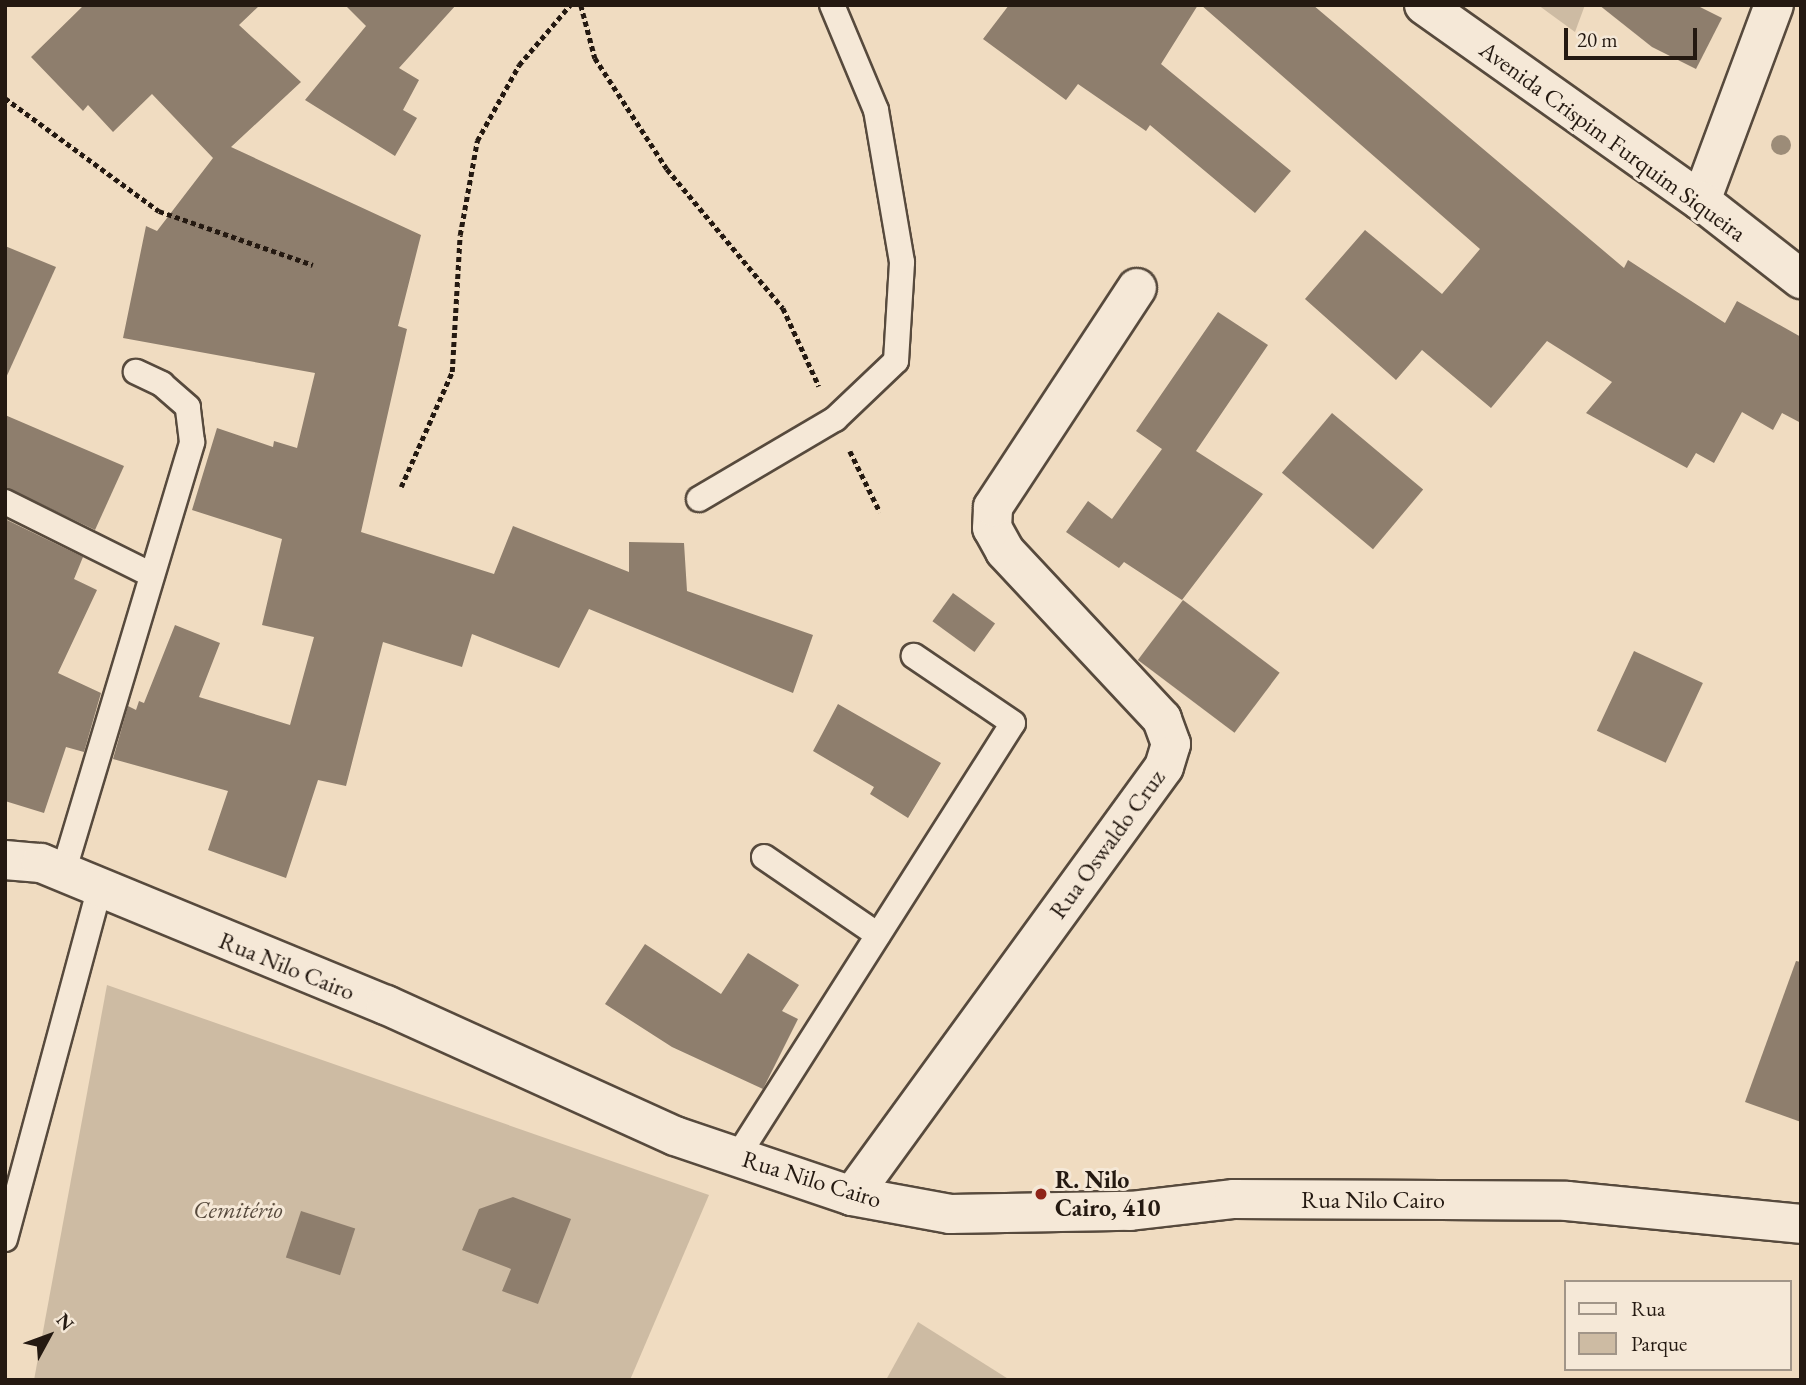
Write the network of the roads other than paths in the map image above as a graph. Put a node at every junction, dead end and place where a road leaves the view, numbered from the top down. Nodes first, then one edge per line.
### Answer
1 (832, 5) edge
2 (1424, 5) edge
3 (1774, 5) edge
4 (1700, 201) junction
5 (1801, 279) edge
6 (1137, 288) dead end
7 (136, 372) dead end
8 (699, 499) dead end
9 (5, 502) edge
10 (152, 575) junction
11 (914, 656) dead end
12 (764, 857) dead end
13 (5, 860) edge
14 (63, 873) junction
15 (99, 890) junction
16 (878, 935) junction
17 (737, 1157) junction
18 (852, 1196) junction
19 (1801, 1224) edge
20 (5, 1239) edge

1 - 8 lane
2 - 4 street, Avenida Crispim Furquim Siqueira
3 - 4 street
4 - 5 street, Avenida Crispim Furquim Siqueira
6 - 18 street, Rua Oswaldo Cruz
7 - 10 lane
9 - 10 lane
10 - 14 lane
11 - 16 lane
12 - 16 lane
13 - 14 street, Rua Nilo Cairo
14 - 15 street, Rua Nilo Cairo
15 - 17 street, Rua Nilo Cairo
15 - 20 lane
16 - 17 lane
17 - 18 street, Rua Nilo Cairo
18 - 19 street, Rua Nilo Cairo

